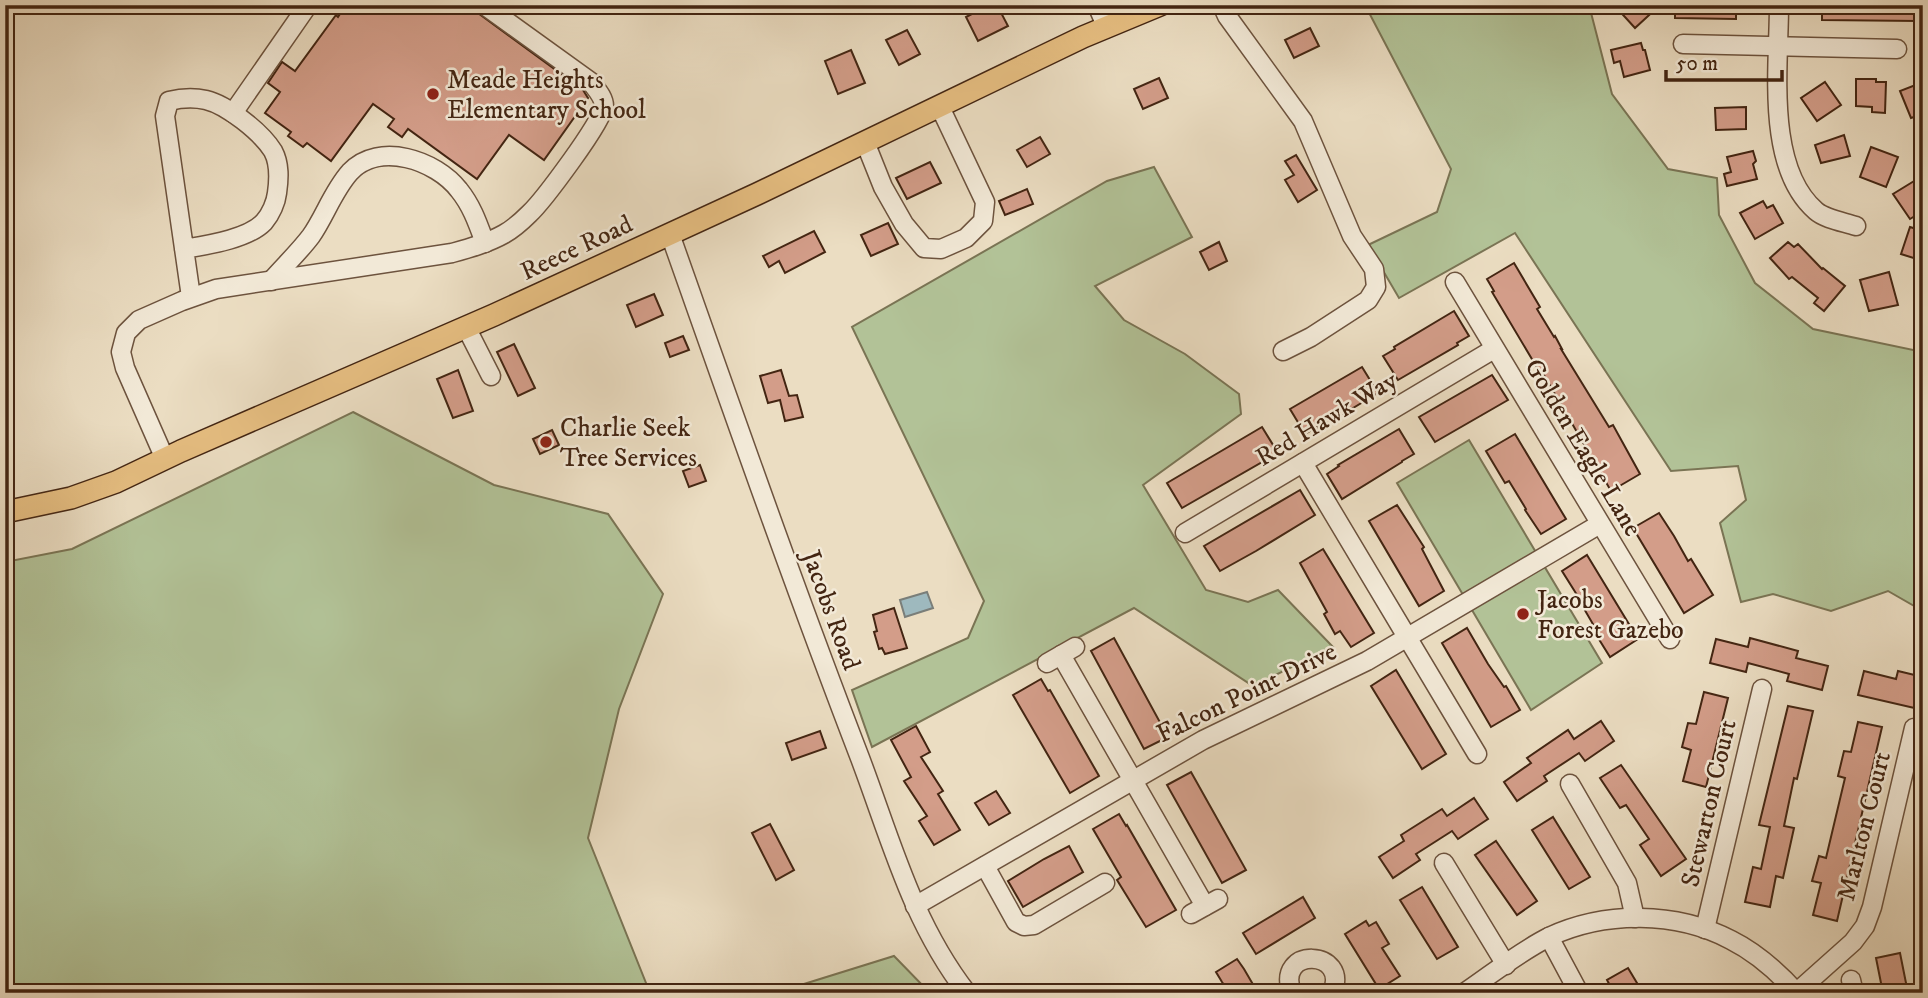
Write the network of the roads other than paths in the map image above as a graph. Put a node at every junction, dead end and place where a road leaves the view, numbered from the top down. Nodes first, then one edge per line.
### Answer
1 (308, 5) edge
2 (484, 5) edge
3 (1097, 5) edge
4 (1160, 5) edge
5 (1222, 5) edge
6 (1779, 5) edge
7 (1107, 28) junction
8 (1683, 44) dead end
9 (1779, 46) junction
10 (1897, 49) dead end
11 (940, 107) junction
12 (233, 113) junction
13 (865, 142) junction
14 (1856, 226) dead end
15 (670, 234) junction
16 (485, 243) junction
17 (184, 249) junction
18 (271, 281) junction
19 (1455, 282) dead end
20 (191, 298) junction
21 (466, 327) junction
22 (1494, 349) junction
23 (1283, 351) dead end
24 (491, 376) dead end
25 (165, 459) junction
26 (1303, 463) junction
27 (5, 512) edge
28 (1600, 524) junction
29 (1185, 533) dead end
30 (1408, 638) junction
31 (1670, 639) dead end
32 (1061, 655) dead end
33 (1762, 689) dead end
34 (1914, 728) dead end
35 (1477, 754) dead end
36 (1131, 780) junction
37 (1570, 784) dead end
38 (1444, 863) dead end
39 (985, 866) junction
40 (1105, 883) dead end
41 (915, 906) junction
42 (1204, 906) dead end
43 (1635, 918) junction
44 (1705, 929) junction
45 (1549, 937) junction
46 (1506, 965) junction
47 (967, 993) edge
48 (1292, 993) edge
49 (1332, 993) edge
50 (1464, 993) edge
51 (1579, 993) edge
52 (1797, 993) edge

1 - 12 street
2 - 16 street
3 - 7 street
4 - 7 main road, Reece Road
5 - 23 street
6 - 9 street
7 - 11 main road, Reece Road
8 - 9 street
9 - 10 street
9 - 14 street
11 - 13 main road, Reece Road
11 - 13 street
12 - 17 street
12 - 17 street
13 - 15 main road, Reece Road
15 - 21 main road, Reece Road
15 - 41 street, Jacobs Road
16 - 18 street
16 - 18 street
17 - 20 street
18 - 20 street
19 - 22 street, Golden Eagle Lane
20 - 25 street
21 - 24 street
21 - 25 main road, Reece Road
22 - 26 street, Red Hawk Way
22 - 28 street, Golden Eagle Lane
25 - 27 main road, Reece Road
26 - 29 street, Red Hawk Way
26 - 30 street
28 - 30 street, Falcon Point Drive
28 - 31 street, Golden Eagle Lane
30 - 35 street
30 - 36 street, Falcon Point Drive
32 - 36 street
33 - 44 street, Stewarton Court
34 - 52 street, Marlton Court
36 - 39 street, Falcon Point Drive
36 - 42 street
37 - 43 street
38 - 46 street
39 - 40 street
39 - 41 street, Falcon Point Drive
41 - 47 street, Jacobs Road
43 - 44 street
43 - 45 street
44 - 52 street
45 - 46 street
45 - 51 street
46 - 50 street
48 - 49 street

